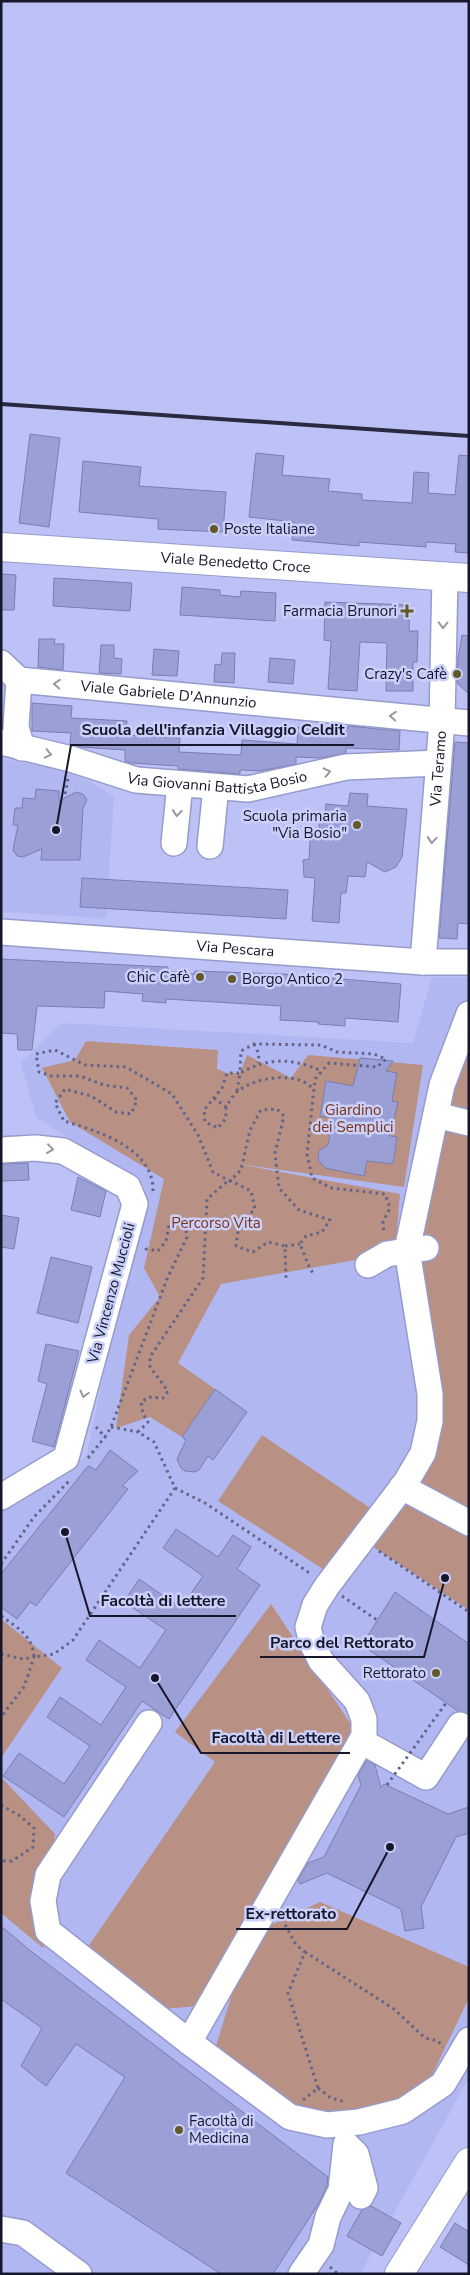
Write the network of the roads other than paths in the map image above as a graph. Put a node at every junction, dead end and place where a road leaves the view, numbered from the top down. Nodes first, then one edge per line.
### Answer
1 (1, 547) edge
2 (457, 577) edge
3 (1, 663) edge
4 (10, 687) edge
5 (442, 721) junction
6 (469, 723) edge
7 (11, 745) edge
8 (438, 763) junction
9 (180, 784) junction
10 (216, 787) junction
11 (174, 843) dead end
12 (210, 846) dead end
13 (1, 932) edge
14 (423, 962) junction
15 (469, 962) edge
16 (469, 1014) edge
17 (436, 1115) junction
18 (469, 1123) edge
19 (1, 1150) edge
20 (402, 1487) junction
21 (1, 1497) edge
22 (469, 1523) edge
23 (148, 1723) dead end
24 (460, 1725) dead end
25 (361, 1741) junction
26 (469, 2040) edge
27 (188, 2042) junction
28 (345, 2133) junction
29 (469, 2162) edge
30 (361, 2196) dead end
31 (1, 2229) edge
32 (79, 2274) edge
33 (301, 2274) edge
34 (399, 2274) edge

1 - 2 main road, Viale Benedetto Croce
2 -> 5 street, Via Teramo
3 - 4 street
5 -> 4 street, Viale Gabriele D'Annunzio
4 - 7 street
5 - 6 street, Viale Gabriele D'Annunzio
5 - 8 street, Via Teramo
7 -> 9 street, Via Giovanni Battista Bosio
10 -> 8 street, Via Giovanni Battista Bosio
8 -> 14 street, Via Teramo
9 - 10 street, Via Giovanni Battista Bosio
9 -> 11 street
10 - 12 street
13 - 14 street, Via Pescara
14 - 15 street, Via Pescara
16 - 17 street
17 - 18 street
17 - 20 street
19 -> 21 street, Via Vincenzo Muccioli
20 - 22 street
20 - 25 street
23 - 27 street
24 - 25 street
25 - 27 street
26 - 28 street
27 - 28 street
28 - 30 street
28 - 33 street
29 - 34 main road
31 - 32 street

